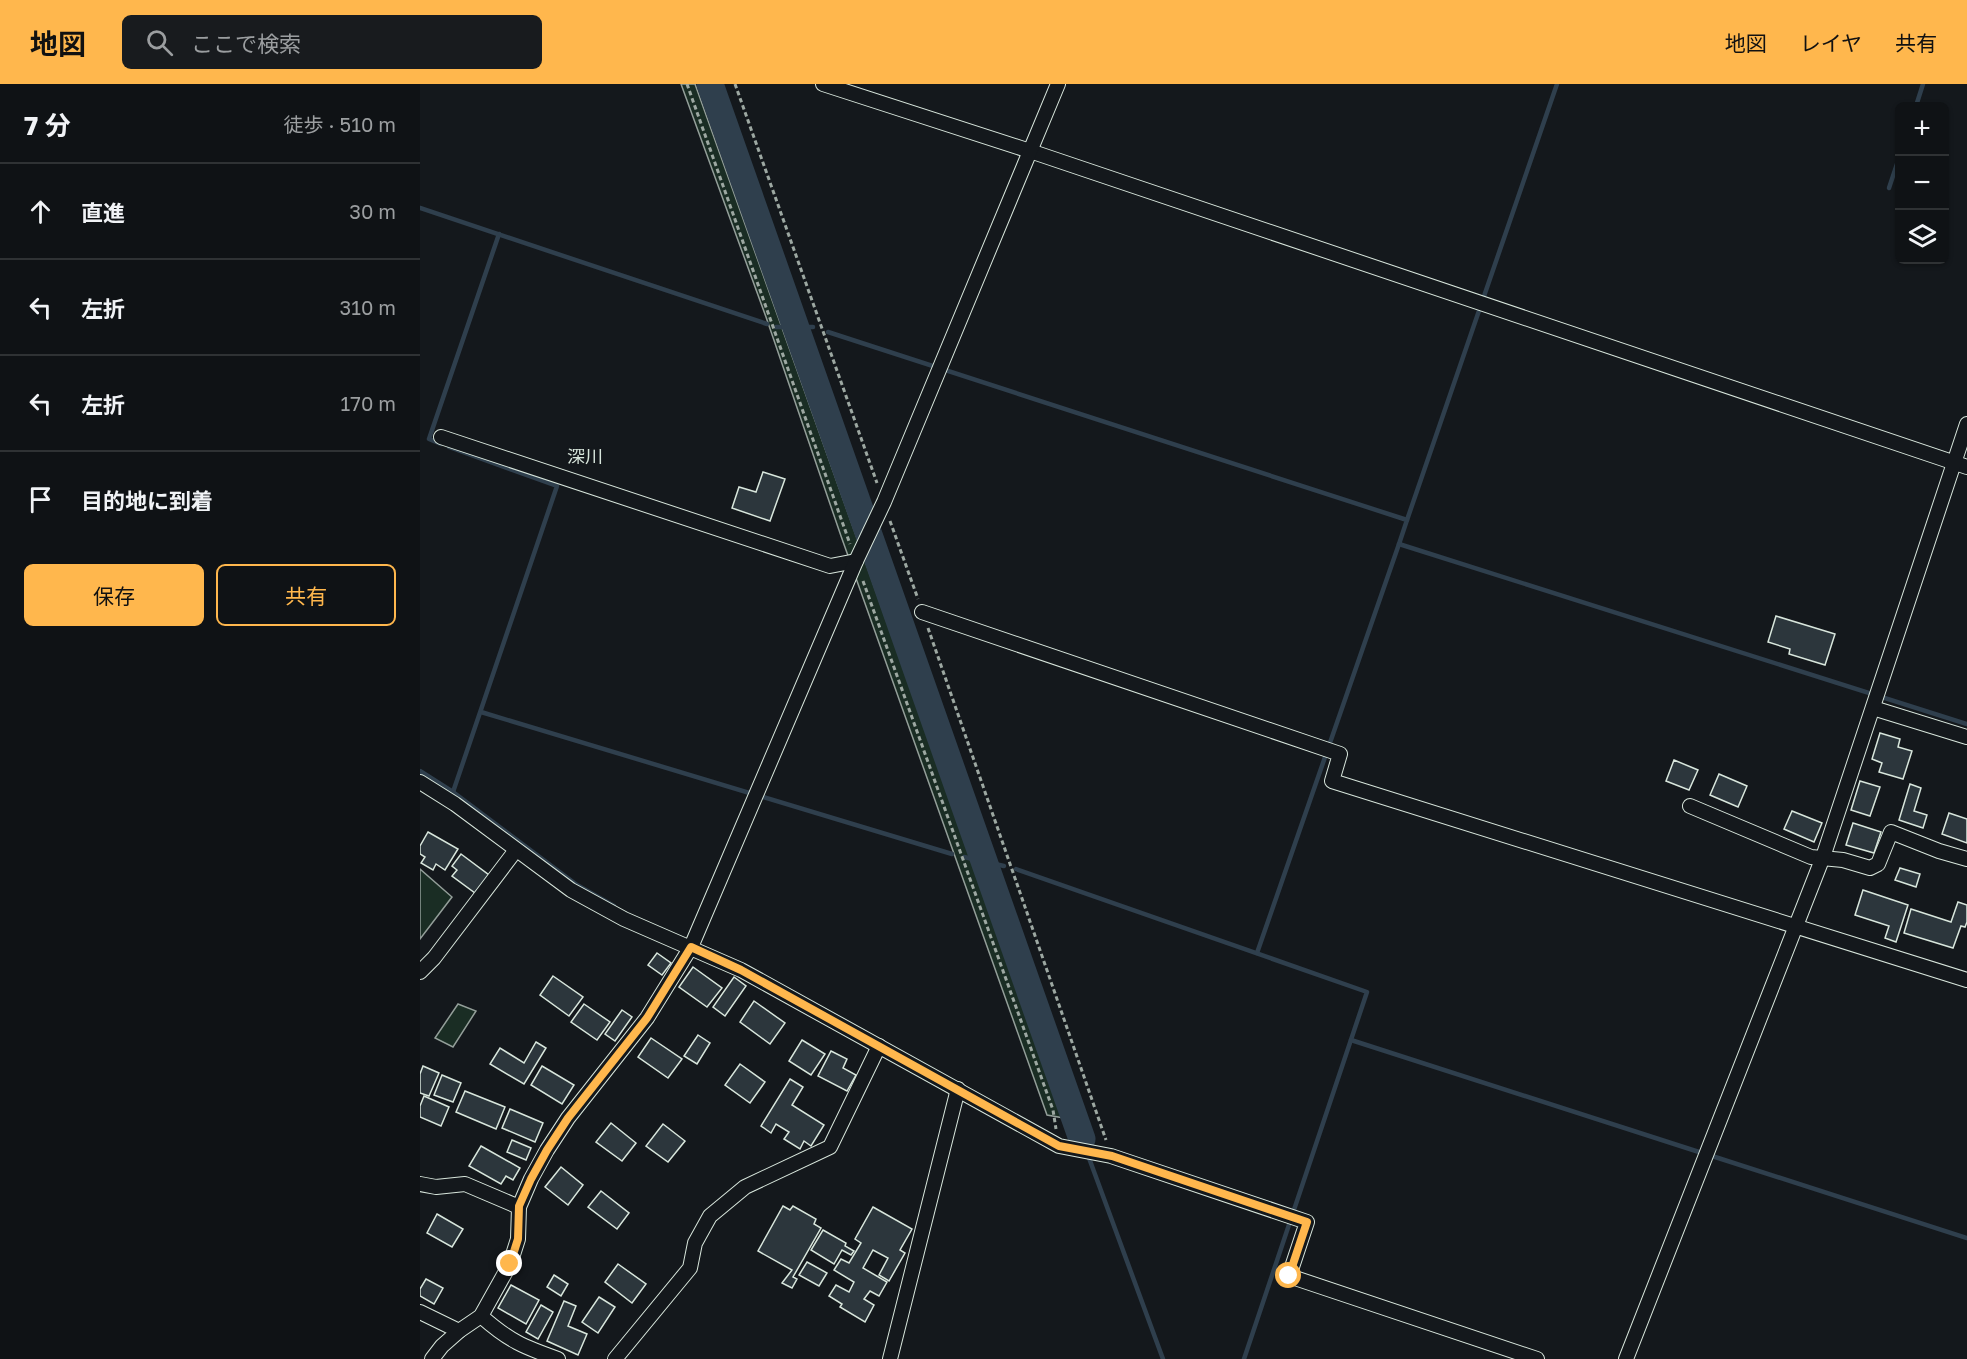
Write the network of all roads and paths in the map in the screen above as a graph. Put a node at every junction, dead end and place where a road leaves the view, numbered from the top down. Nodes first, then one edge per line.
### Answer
1 (687, 84) edge
2 (823, 84) edge
3 (1058, 84) edge
4 (1030, 151) junction
5 (1967, 424) edge
6 (441, 437) dead end
7 (1961, 464) edge
8 (856, 561) junction
9 (922, 612) dead end
10 (1876, 699) junction
11 (1967, 737) edge
12 (420, 782) edge
13 (1690, 806) dead end
14 (516, 850) junction
15 (1823, 857) junction
16 (1967, 859) edge
17 (1796, 926) junction
18 (691, 947) junction
19 (420, 972) edge
20 (1967, 980) edge
21 (879, 1046) junction
22 (958, 1089) junction
23 (1059, 1146) junction
24 (420, 1184) edge
25 (519, 1206) junction
26 (420, 1312) edge
27 (481, 1316) junction
28 (459, 1331) junction
29 (432, 1359) edge
30 (558, 1359) edge
31 (615, 1359) edge
32 (890, 1359) edge
33 (1537, 1359) edge
34 (1626, 1359) edge

1 - 8 path
2 - 4 street
3 - 4 street
4 - 7 street
4 - 8 street
5 - 7 street
6 - 8 street
7 - 10 street
8 - 18 street
8 - 23 path
9 - 17 street
10 - 11 street
10 - 15 street
12 - 14 street
13 - 15 street
14 - 18 street
14 - 19 street
15 - 16 street
15 - 17 street
17 - 20 street
17 - 34 street
18 - 21 street
18 - 25 street
21 - 22 street
21 - 31 street
22 - 23 street
22 - 32 street
23 - 33 street
24 - 25 street
25 - 27 street
26 - 28 street
27 - 28 street
27 - 30 street
28 - 29 street

